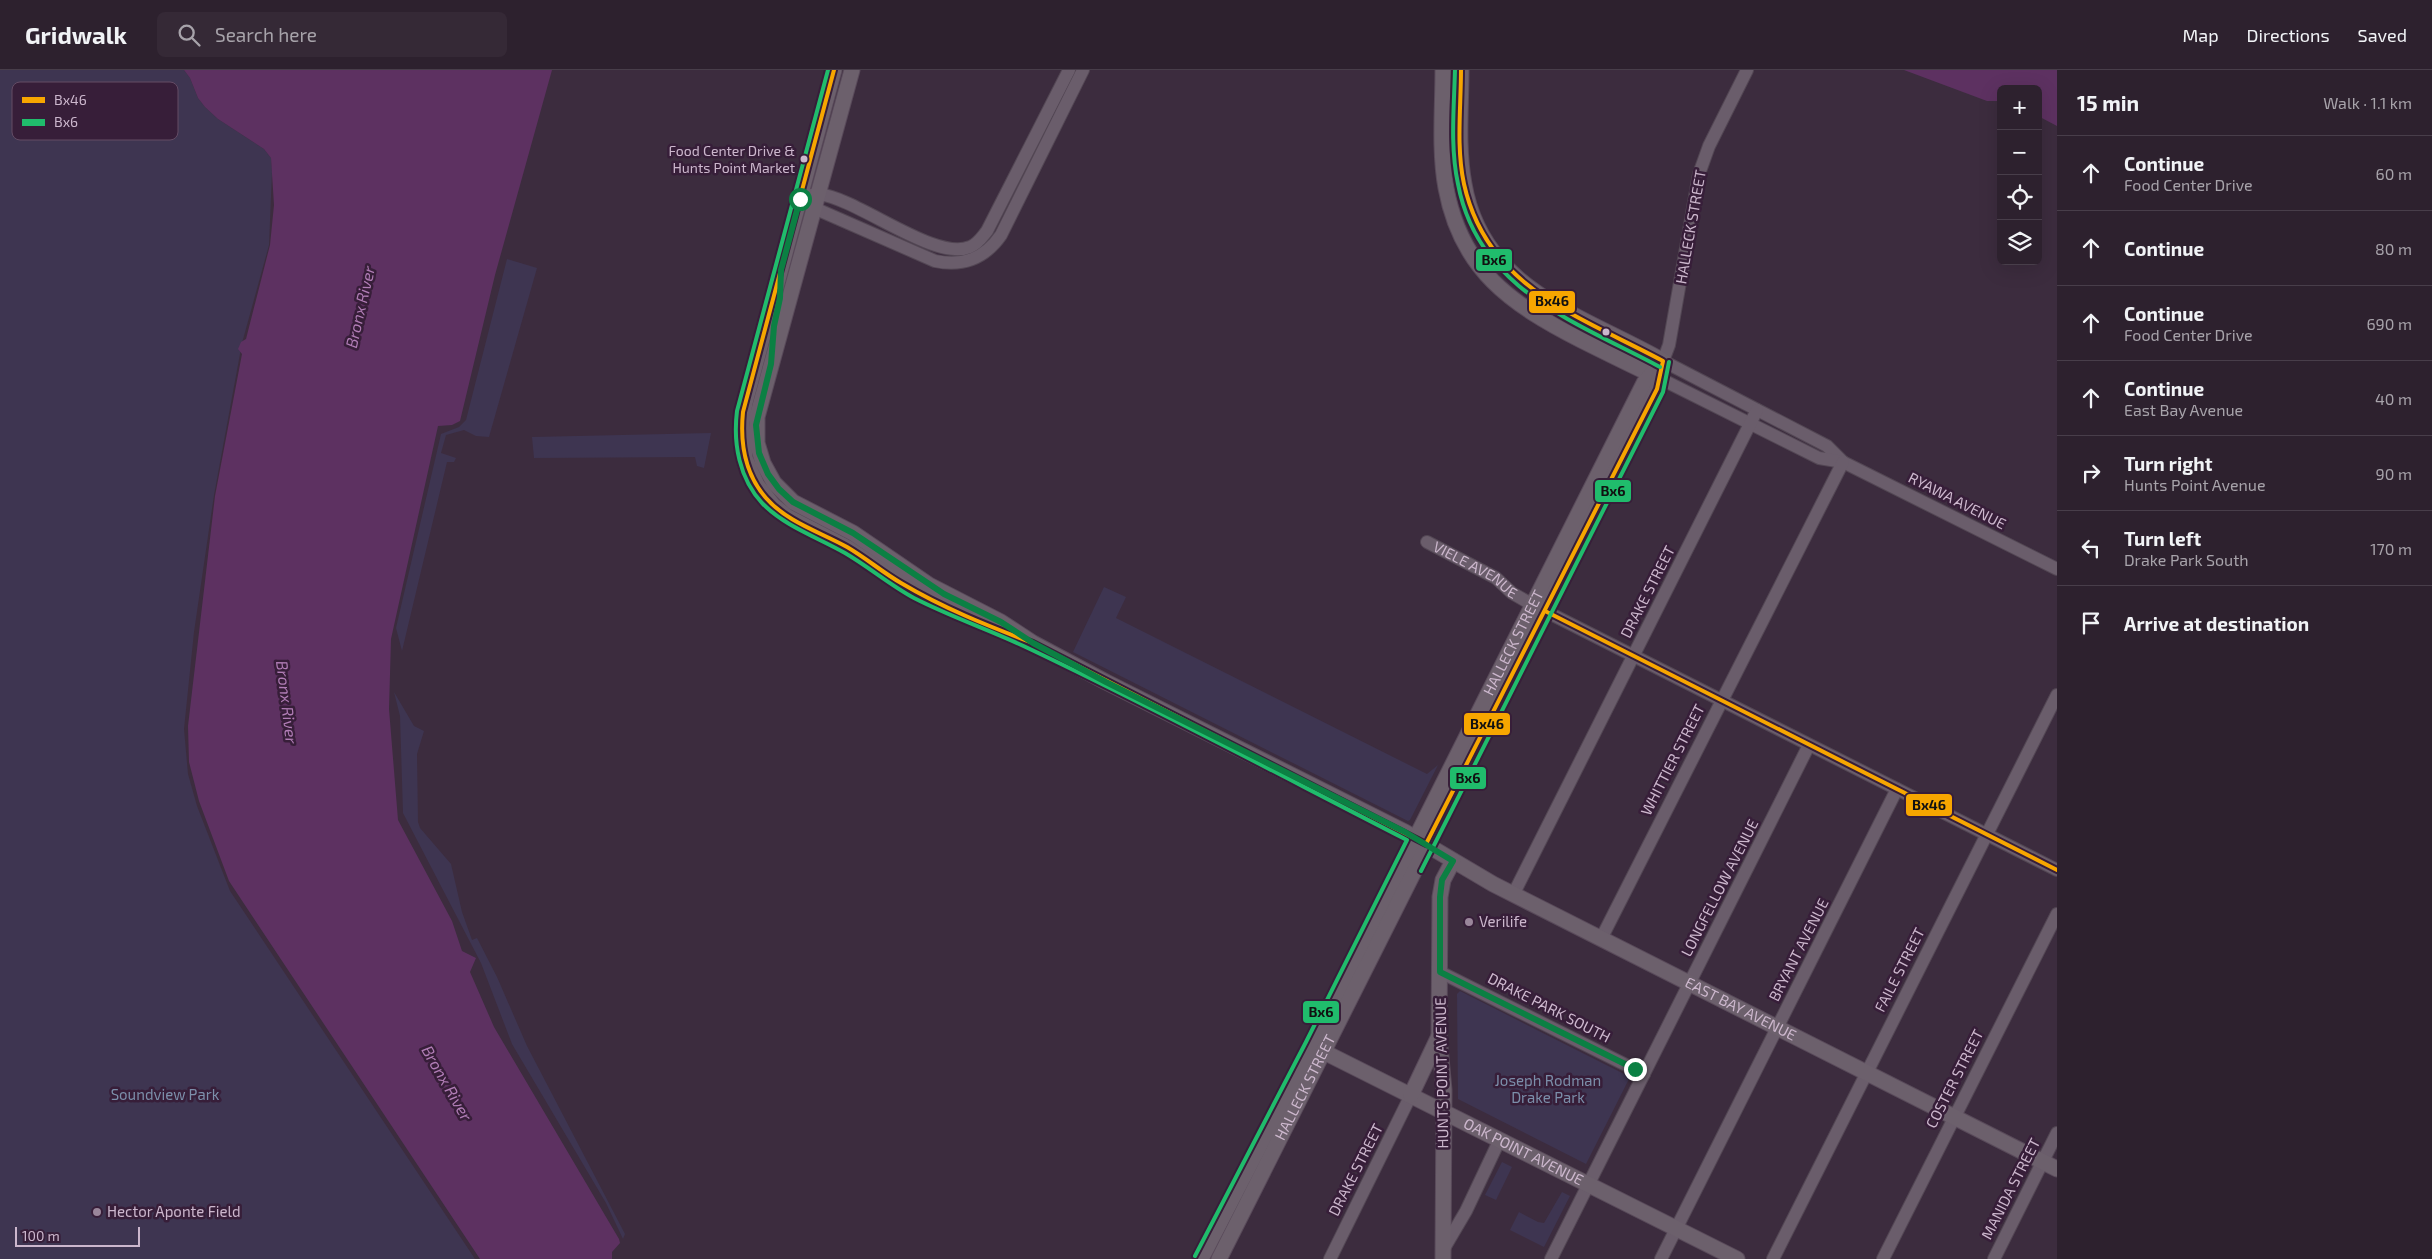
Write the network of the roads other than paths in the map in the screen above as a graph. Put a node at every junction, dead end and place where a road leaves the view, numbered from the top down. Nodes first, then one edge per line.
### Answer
1 (834, 70) edge
2 (852, 70) edge
3 (1069, 70) edge
4 (1084, 70) edge
5 (1461, 70) edge
6 (1747, 70) edge
7 (1443, 73) edge
8 (800, 199) junction
9 (816, 201) junction
10 (781, 270) junction
11 (1663, 361) junction
12 (771, 364) junction
13 (1655, 376) junction
14 (1757, 410) junction
15 (1751, 423) junction
16 (1843, 462) junction
17 (1427, 542) dead end
18 (2057, 569) edge
19 (1539, 608) junction
20 (1033, 643) junction
21 (1634, 657) junction
22 (2057, 696) edge
23 (1722, 701) junction
24 (1809, 745) junction
25 (1897, 789) junction
26 (1987, 835) junction
27 (1421, 841) junction
28 (1453, 861) junction
29 (2057, 870) edge
30 (1513, 895) junction
31 (2057, 914) edge
32 (1601, 939) junction
33 (1440, 972) junction
34 (1690, 984) junction
35 (1778, 1028) junction
36 (1439, 1036) junction
37 (1318, 1048) junction
38 (1866, 1073) junction
39 (1644, 1074) junction
40 (1410, 1095) junction
41 (1444, 1111) junction
42 (1954, 1117) junction
43 (2057, 1134) edge
44 (1500, 1139) junction
45 (2043, 1162) junction
46 (2057, 1169) edge
47 (1589, 1184) junction
48 (1443, 1211) junction
49 (1466, 1211) junction
50 (1677, 1228) junction
51 (1443, 1254) edge
52 (1202, 1259) edge
53 (1219, 1259) edge
54 (1330, 1259) edge
55 (1552, 1259) edge
56 (1662, 1259) edge
57 (1737, 1259) edge
58 (1773, 1259) edge
59 (1883, 1259) edge
60 (1994, 1259) edge

1 - 8 main road
2 - 9 main road
3 - 9 street
4 - 9 street
5 - 11 main road
6 - 11 street, HALLECK STREET
7 - 13 main road
8 - 9 street
8 - 10 main road
9 - 12 main road
10 - 12 main road
10 - 20 main road
11 - 13 main road, HALLECK STREET
11 - 14 street, RYAWA AVENUE
12 - 20 main road
13 - 15 street, RYAWA AVENUE
13 - 19 main road, HALLECK STREET
14 - 15 street, DRAKE STREET
14 - 16 street, RYAWA AVENUE
15 - 16 street, RYAWA AVENUE
15 - 21 street, DRAKE STREET
16 - 18 street, RYAWA AVENUE
16 - 23 street, WHITTIER STREET
17 - 19 street, VIELE AVENUE
19 - 21 street, VIELE AVENUE
19 - 27 main road, HALLECK STREET
20 - 27 main road, EAST BAY AVENUE
21 - 23 street, VIELE AVENUE
21 - 30 street, DRAKE STREET
22 - 26 street, FAILE STREET
23 - 24 street, VIELE AVENUE
23 - 32 street, WHITTIER STREET
24 - 25 street, VIELE AVENUE
24 - 34 street, LONGFELLOW AVENUE
25 - 26 street, VIELE AVENUE
25 - 35 street, BRYANT AVENUE
26 - 29 street, VIELE AVENUE
26 - 38 street, FAILE STREET
27 - 28 main road, EAST BAY AVENUE
27 - 37 main road, HALLECK STREET
28 - 30 main road, EAST BAY AVENUE
28 - 33 main road, HUNTS POINT AVENUE
30 - 32 main road, EAST BAY AVENUE
31 - 42 street, COSTER STREET
32 - 34 main road, EAST BAY AVENUE
33 - 36 main road, HUNTS POINT AVENUE
33 - 39 street, DRAKE PARK SOUTH
34 - 35 main road, EAST BAY AVENUE
34 - 39 street, LONGFELLOW AVENUE
35 - 38 main road, EAST BAY AVENUE
35 - 50 street, BRYANT AVENUE
36 - 40 main road
36 - 41 main road, HUNTS POINT AVENUE
37 - 40 main road, OAK POINT AVENUE
37 - 52 main road, HALLECK STREET
37 - 53 main road, HALLECK STREET
38 - 42 main road, EAST BAY AVENUE
38 - 58 street, FAILE STREET
39 - 47 street, LONGFELLOW AVENUE
40 - 41 main road, OAK POINT AVENUE
40 - 54 street, DRAKE STREET
41 - 44 main road, OAK POINT AVENUE
41 - 48 main road, HUNTS POINT AVENUE
42 - 45 main road, EAST BAY AVENUE
42 - 59 street, COSTER STREET
43 - 45 street, MANIDA STREET
44 - 47 main road, OAK POINT AVENUE
44 - 49 street
45 - 46 main road, EAST BAY AVENUE
45 - 60 street, MANIDA STREET
47 - 50 main road, OAK POINT AVENUE
47 - 55 street, LONGFELLOW AVENUE
48 - 49 street
48 - 51 main road, HUNTS POINT AVENUE
49 - 51 street
50 - 56 street, BRYANT AVENUE
50 - 57 main road, OAK POINT AVENUE

